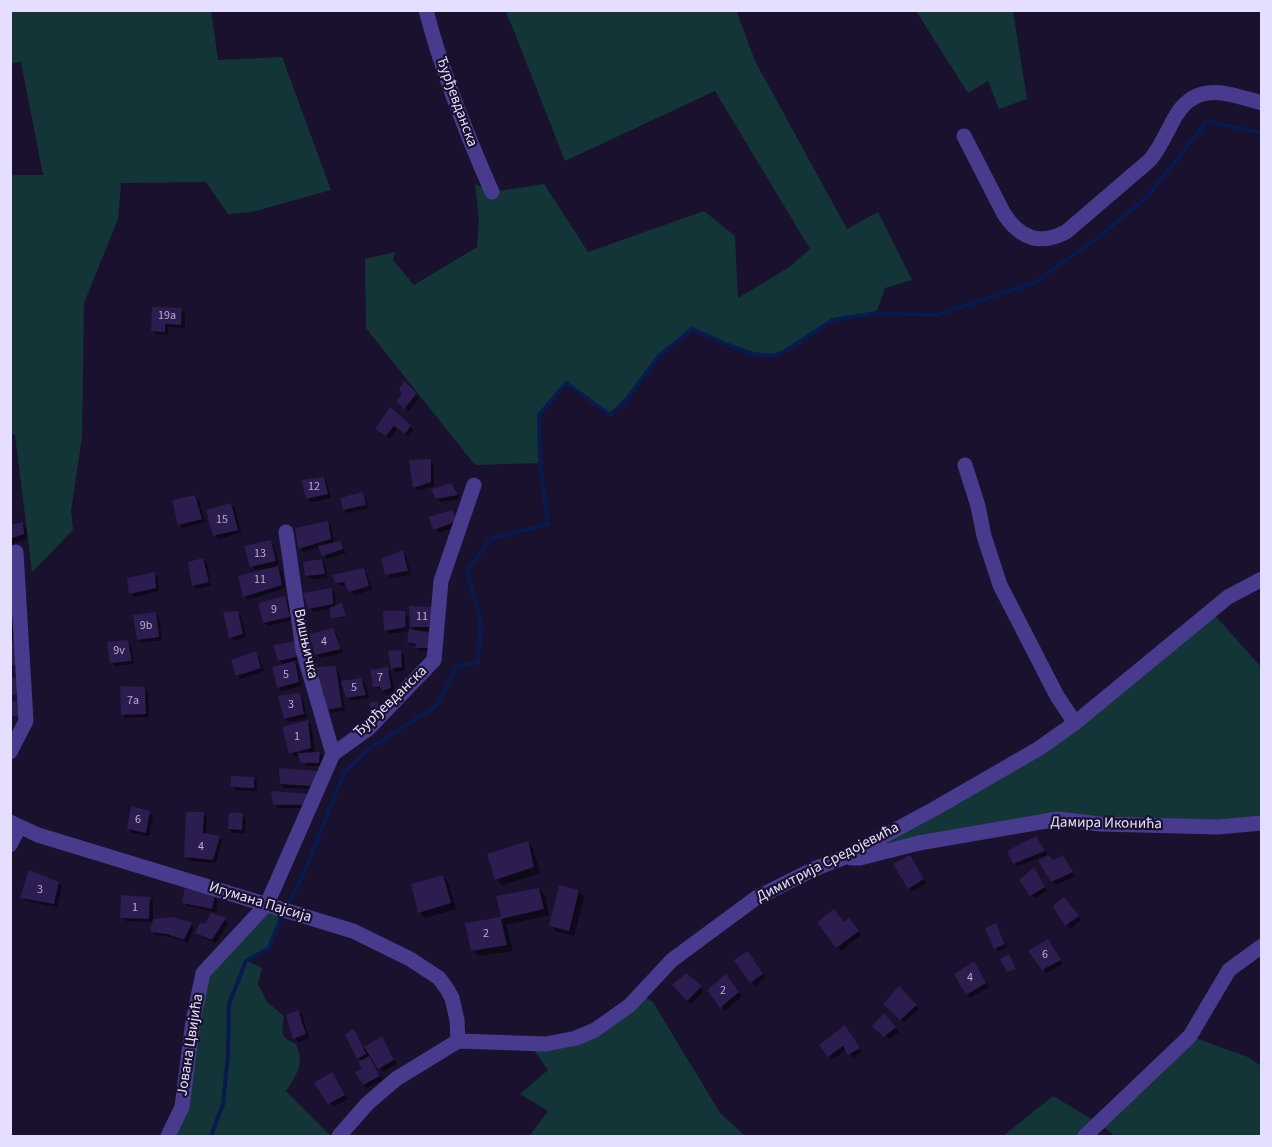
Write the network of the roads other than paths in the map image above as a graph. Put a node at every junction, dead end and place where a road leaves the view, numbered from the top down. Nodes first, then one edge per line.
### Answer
1 (426, 10) edge
2 (1262, 103) edge
3 (964, 136) dead end
4 (492, 192) dead end
5 (965, 465) dead end
6 (474, 485) dead end
7 (286, 532) dead end
8 (16, 552) dead end
9 (1262, 579) edge
10 (1076, 723) junction
11 (10, 752) edge
12 (333, 754) junction
13 (1262, 823) edge
14 (14, 825) edge
15 (10, 845) edge
16 (845, 857) junction
17 (267, 904) junction
18 (1262, 946) edge
19 (458, 1041) junction
20 (168, 1137) edge
21 (339, 1137) edge
22 (1085, 1137) edge

1 - 4 street, Ђурђевданска
2 - 3 street
5 - 10 street
6 - 12 street, Ђурђевданска
7 - 12 street, Вишњичка
8 - 11 street
9 - 10 street, Димитрија Средојевића
10 - 16 street, Димитрија Средојевића
12 - 17 street
13 - 16 street, Дамира Иконића
14 - 15 street
14 - 17 street, Игумана Пајсија
16 - 19 street, Димитрија Средојевића
17 - 19 street, Игумана Пајсија
17 - 20 street, Јована Цвијића
18 - 22 street
19 - 21 street

